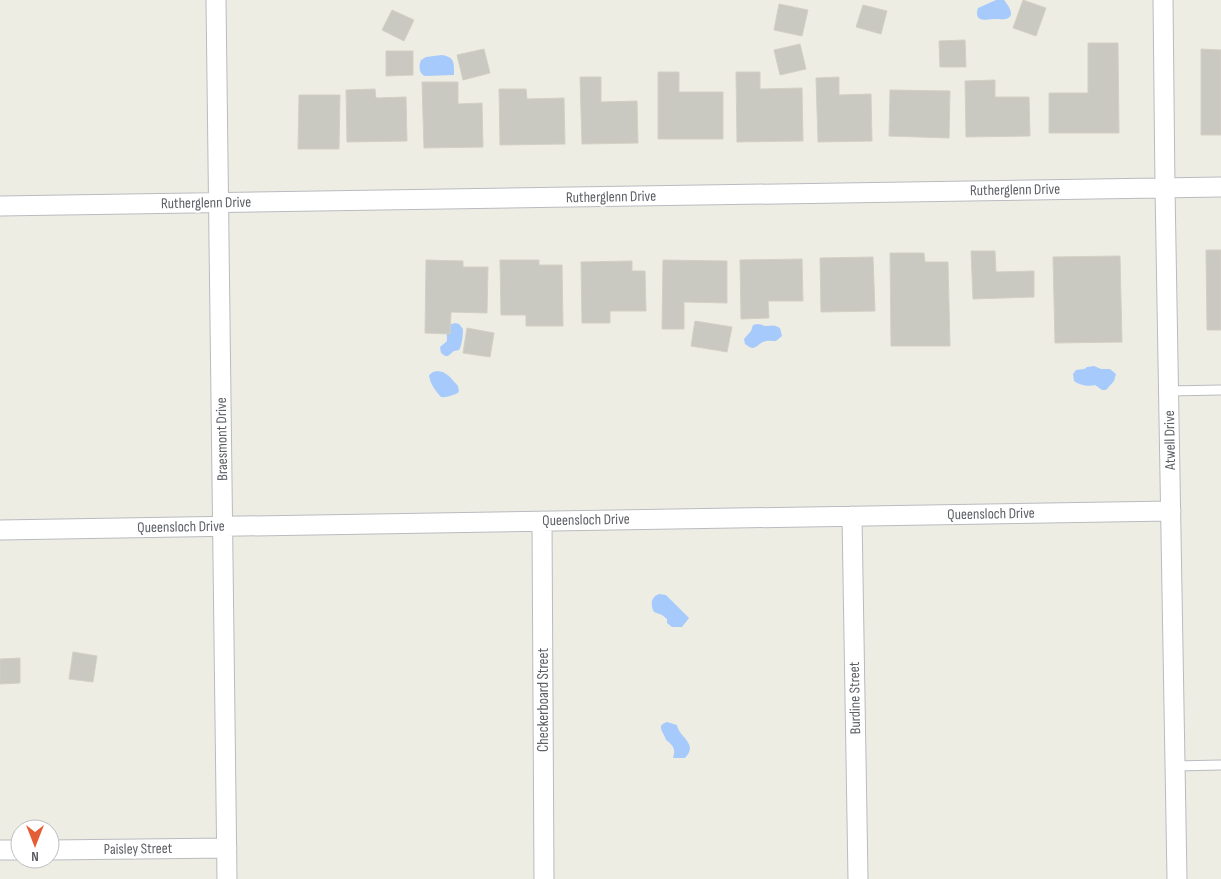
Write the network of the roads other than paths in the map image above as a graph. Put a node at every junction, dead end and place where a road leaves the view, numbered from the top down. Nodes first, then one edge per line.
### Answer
1 (216, 0) edge
2 (1163, 0) edge
3 (1221, 187) edge
4 (1165, 188) junction
5 (218, 203) junction
6 (0, 206) edge
7 (1221, 390) edge
8 (1168, 391) junction
9 (1171, 511) junction
10 (852, 516) junction
11 (542, 521) junction
12 (223, 526) junction
13 (0, 530) edge
14 (1221, 765) edge
15 (1175, 766) junction
16 (227, 848) junction
17 (60, 850) edge
18 (227, 879) edge
19 (544, 879) edge
20 (858, 879) edge
21 (1177, 879) edge

1 - 5 street, Braesmont Drive
2 - 4 street, Atwell Drive
3 - 4 street, Rutherglenn Drive
4 - 5 street, Rutherglenn Drive
4 - 8 street, Atwell Drive
5 - 6 street, Rutherglenn Drive
5 - 12 street, Braesmont Drive
7 - 8 lane
8 - 9 street, Atwell Drive
9 - 10 street, Queensloch Drive
9 - 15 street, Atwell Drive
10 - 11 street, Queensloch Drive
10 - 20 street, Burdine Street
11 - 12 street, Queensloch Drive
11 - 19 street, Checkerboard Street
12 - 13 street, Queensloch Drive
12 - 16 street, Braesmont Drive
14 - 15 lane
15 - 21 street, Atwell Drive
16 - 17 street, Paisley Street
16 - 18 street, Braesmont Drive

